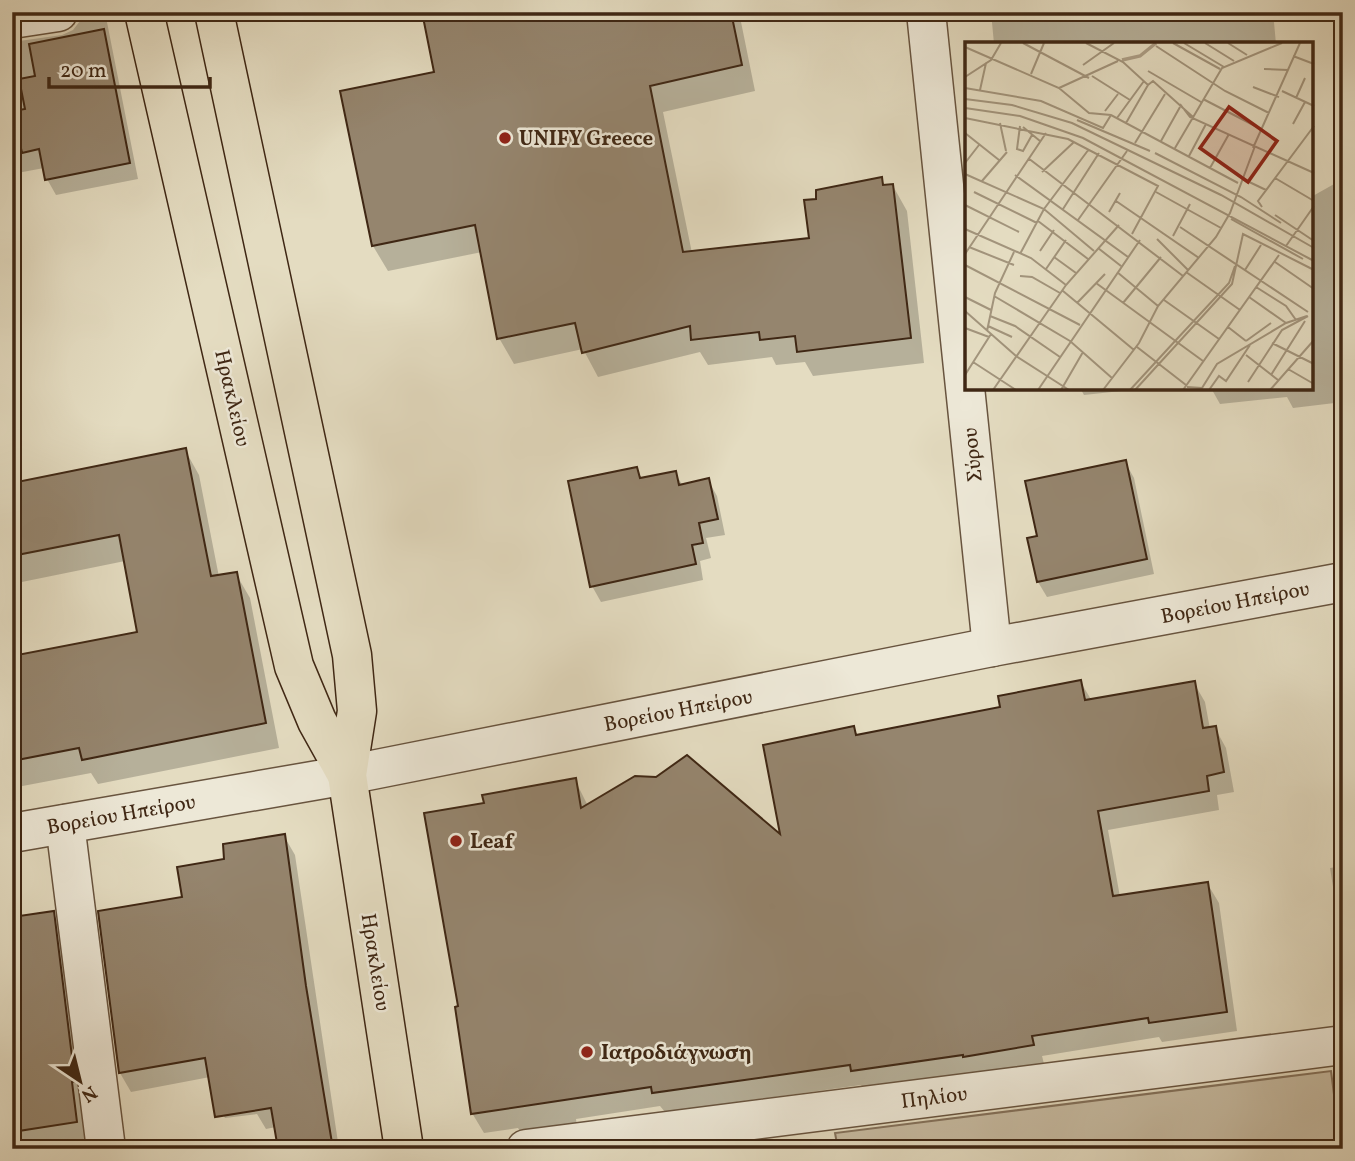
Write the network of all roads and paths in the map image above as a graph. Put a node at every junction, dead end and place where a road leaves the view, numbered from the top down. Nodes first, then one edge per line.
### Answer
1 (58, 12) edge
2 (144, 12) edge
3 (214, 12) edge
4 (926, 12) edge
5 (12, 19) edge
6 (965, 388) edge
7 (965, 390) edge
8 (1343, 582) edge
9 (992, 648) junction
10 (347, 775) junction
11 (65, 824) junction
12 (12, 833) edge
13 (1343, 1045) edge
14 (106, 1149) edge
15 (404, 1149) edge
16 (526, 1149) edge

1 - 5 street
2 - 10 main road, Ηρακλείου
3 - 10 main road, Ηρακλείου
4 - 6 street, Σύρου
7 - 9 street, Σύρου
8 - 9 street, Βορείου Ηπείρου
9 - 10 street, Βορείου Ηπείρου
10 - 11 street, Βορείου Ηπείρου
10 - 15 main road, Ηρακλείου
11 - 12 street, Βορείου Ηπείρου
11 - 14 street
13 - 16 street, Πηλίου

